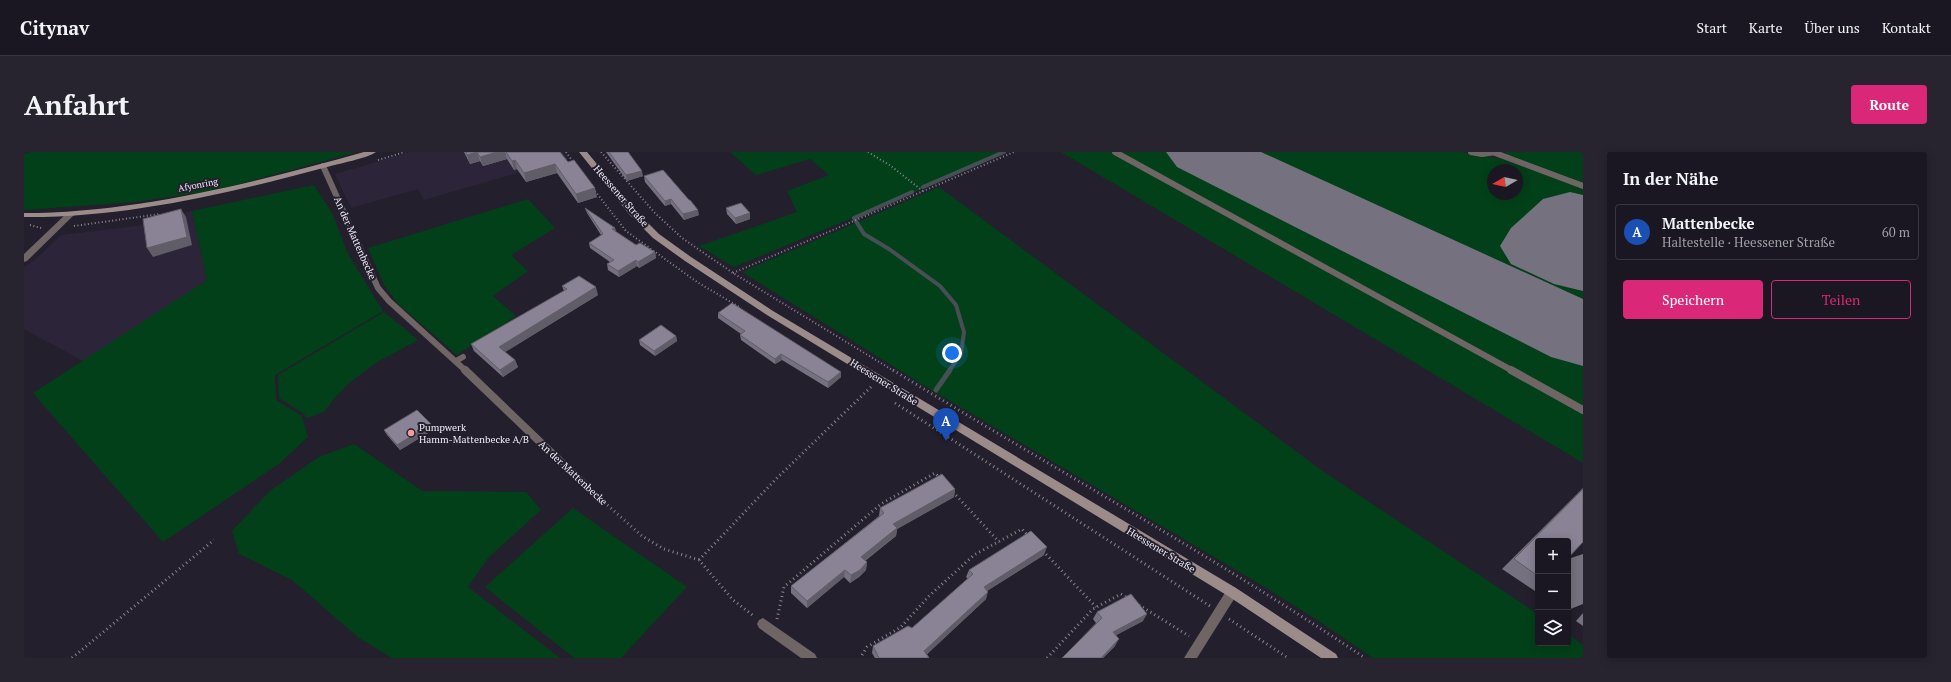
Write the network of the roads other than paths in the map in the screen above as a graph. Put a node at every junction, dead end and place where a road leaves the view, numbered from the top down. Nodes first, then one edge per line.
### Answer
1 (372, 152) edge
2 (583, 152) edge
3 (1115, 152) edge
4 (1471, 152) edge
5 (1495, 152) edge
6 (323, 166) junction
7 (1583, 186) edge
8 (72, 214) junction
9 (24, 215) edge
10 (24, 260) edge
11 (463, 357) dead end
12 (456, 361) junction
13 (1583, 410) edge
14 (586, 486) road end
15 (1232, 592) junction
16 (763, 624) road end
17 (811, 658) edge
18 (1190, 658) edge
19 (1332, 658) edge

1 - 6 main road, Afyonring
2 - 15 main road, Heessener Straße
3 - 13 lane
4 - 5 lane
5 - 7 lane
6 - 8 main road, Afyonring
6 - 12 lane, An der Mattenbecke
8 - 9 main road, Afyonring
8 - 10 street
11 - 12 lane
12 - 14 lane, An der Mattenbecke
15 - 18 street
15 - 19 main road, Heessener Straße
16 - 17 street

